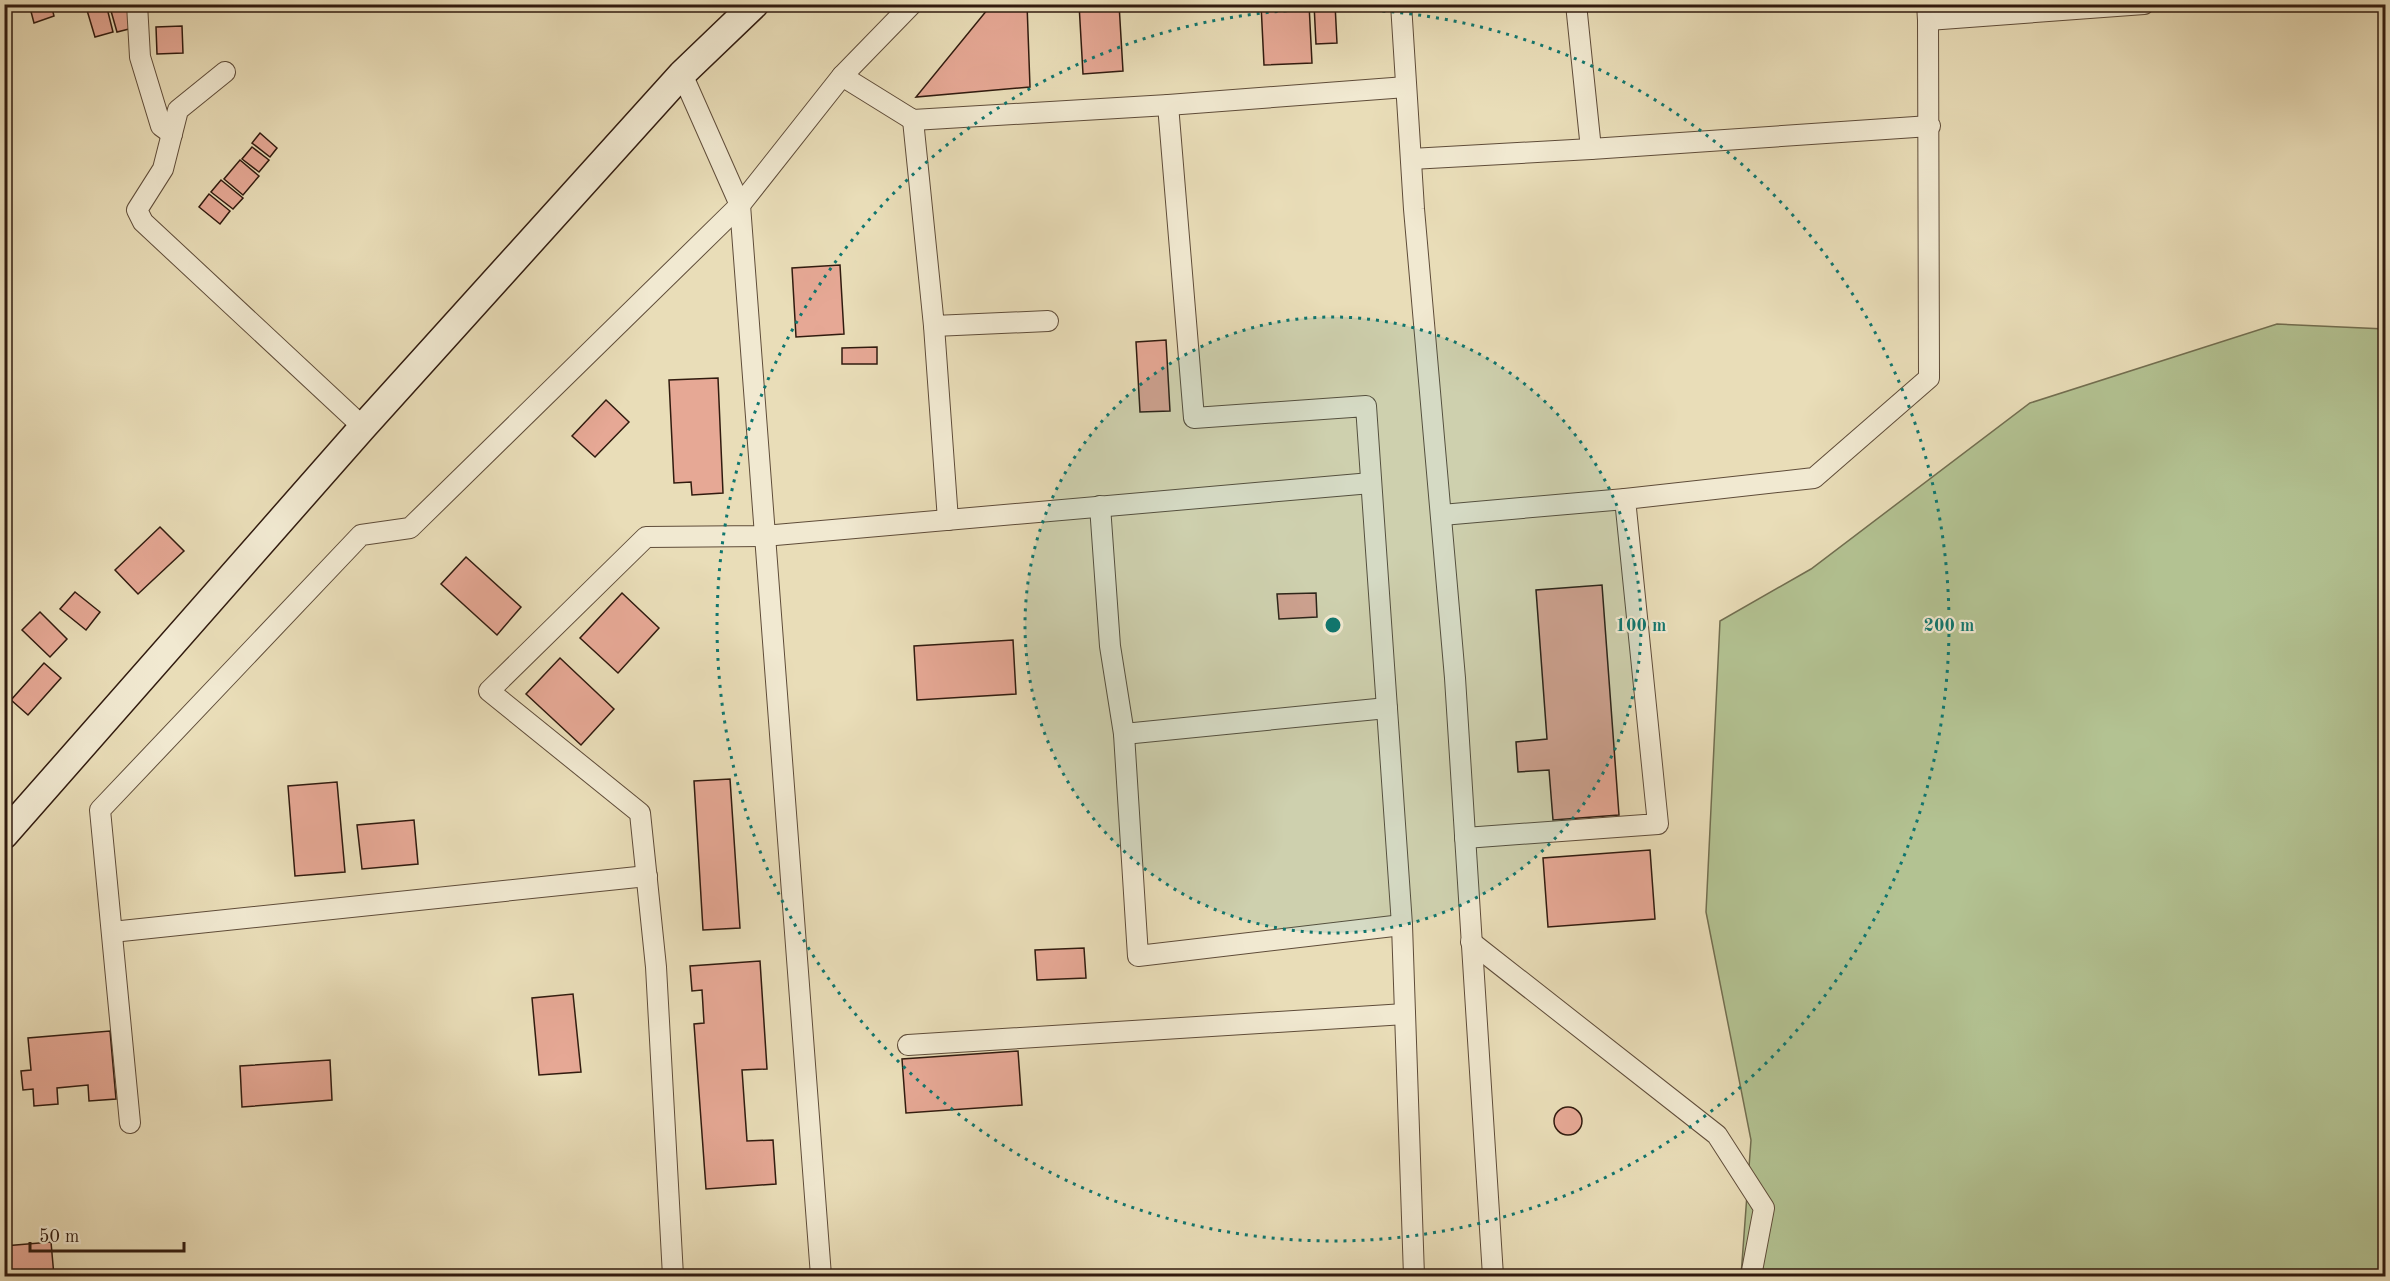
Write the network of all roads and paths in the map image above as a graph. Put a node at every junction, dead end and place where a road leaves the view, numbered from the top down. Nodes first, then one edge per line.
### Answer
1 (137, 4) edge
2 (755, 4) edge
3 (912, 4) edge
4 (1401, 4) edge
5 (1576, 4) edge
6 (2145, 4) edge
7 (1928, 12) edge
8 (225, 72) dead end
9 (682, 74) junction
10 (842, 76) junction
11 (1406, 87) junction
12 (1168, 105) junction
13 (912, 120) junction
14 (1930, 126) junction
15 (172, 134) junction
16 (1591, 149) junction
17 (1411, 159) junction
18 (740, 205) junction
19 (1048, 321) dead end
20 (934, 326) junction
21 (363, 427) junction
22 (1371, 483) junction
23 (1625, 499) junction
24 (1100, 506) junction
25 (1442, 515) junction
26 (948, 520) junction
27 (764, 536) junction
28 (1387, 708) junction
29 (1124, 734) junction
30 (4, 835) edge
31 (1465, 838) junction
32 (647, 876) junction
33 (1402, 925) junction
34 (112, 932) junction
35 (1472, 942) junction
36 (1405, 1014) junction
37 (908, 1045) dead end
38 (130, 1123) dead end
39 (673, 1276) edge
40 (821, 1276) edge
41 (1414, 1276) edge
42 (1493, 1276) edge
43 (1751, 1276) edge

1 - 15 street
2 - 9 street
3 - 10 street
4 - 11 street
5 - 16 street
6 - 7 street
7 - 14 street
8 - 15 street
9 - 18 street
9 - 21 street
10 - 13 street
10 - 18 street
11 - 12 street
11 - 17 street
12 - 13 street
12 - 22 street
13 - 20 street
14 - 16 street
14 - 23 street
15 - 21 street
16 - 17 street
17 - 25 street
18 - 27 street
18 - 34 street
19 - 20 street
20 - 26 street
21 - 30 street
22 - 24 street
22 - 28 street
23 - 25 street
23 - 31 street
24 - 26 street
24 - 29 street
25 - 31 street
26 - 27 street
27 - 32 street
27 - 40 street
28 - 29 street
28 - 33 street
29 - 33 street
31 - 35 street
32 - 34 street
32 - 39 street
33 - 36 street
34 - 38 street
35 - 42 street
35 - 43 street
36 - 37 street
36 - 41 street

